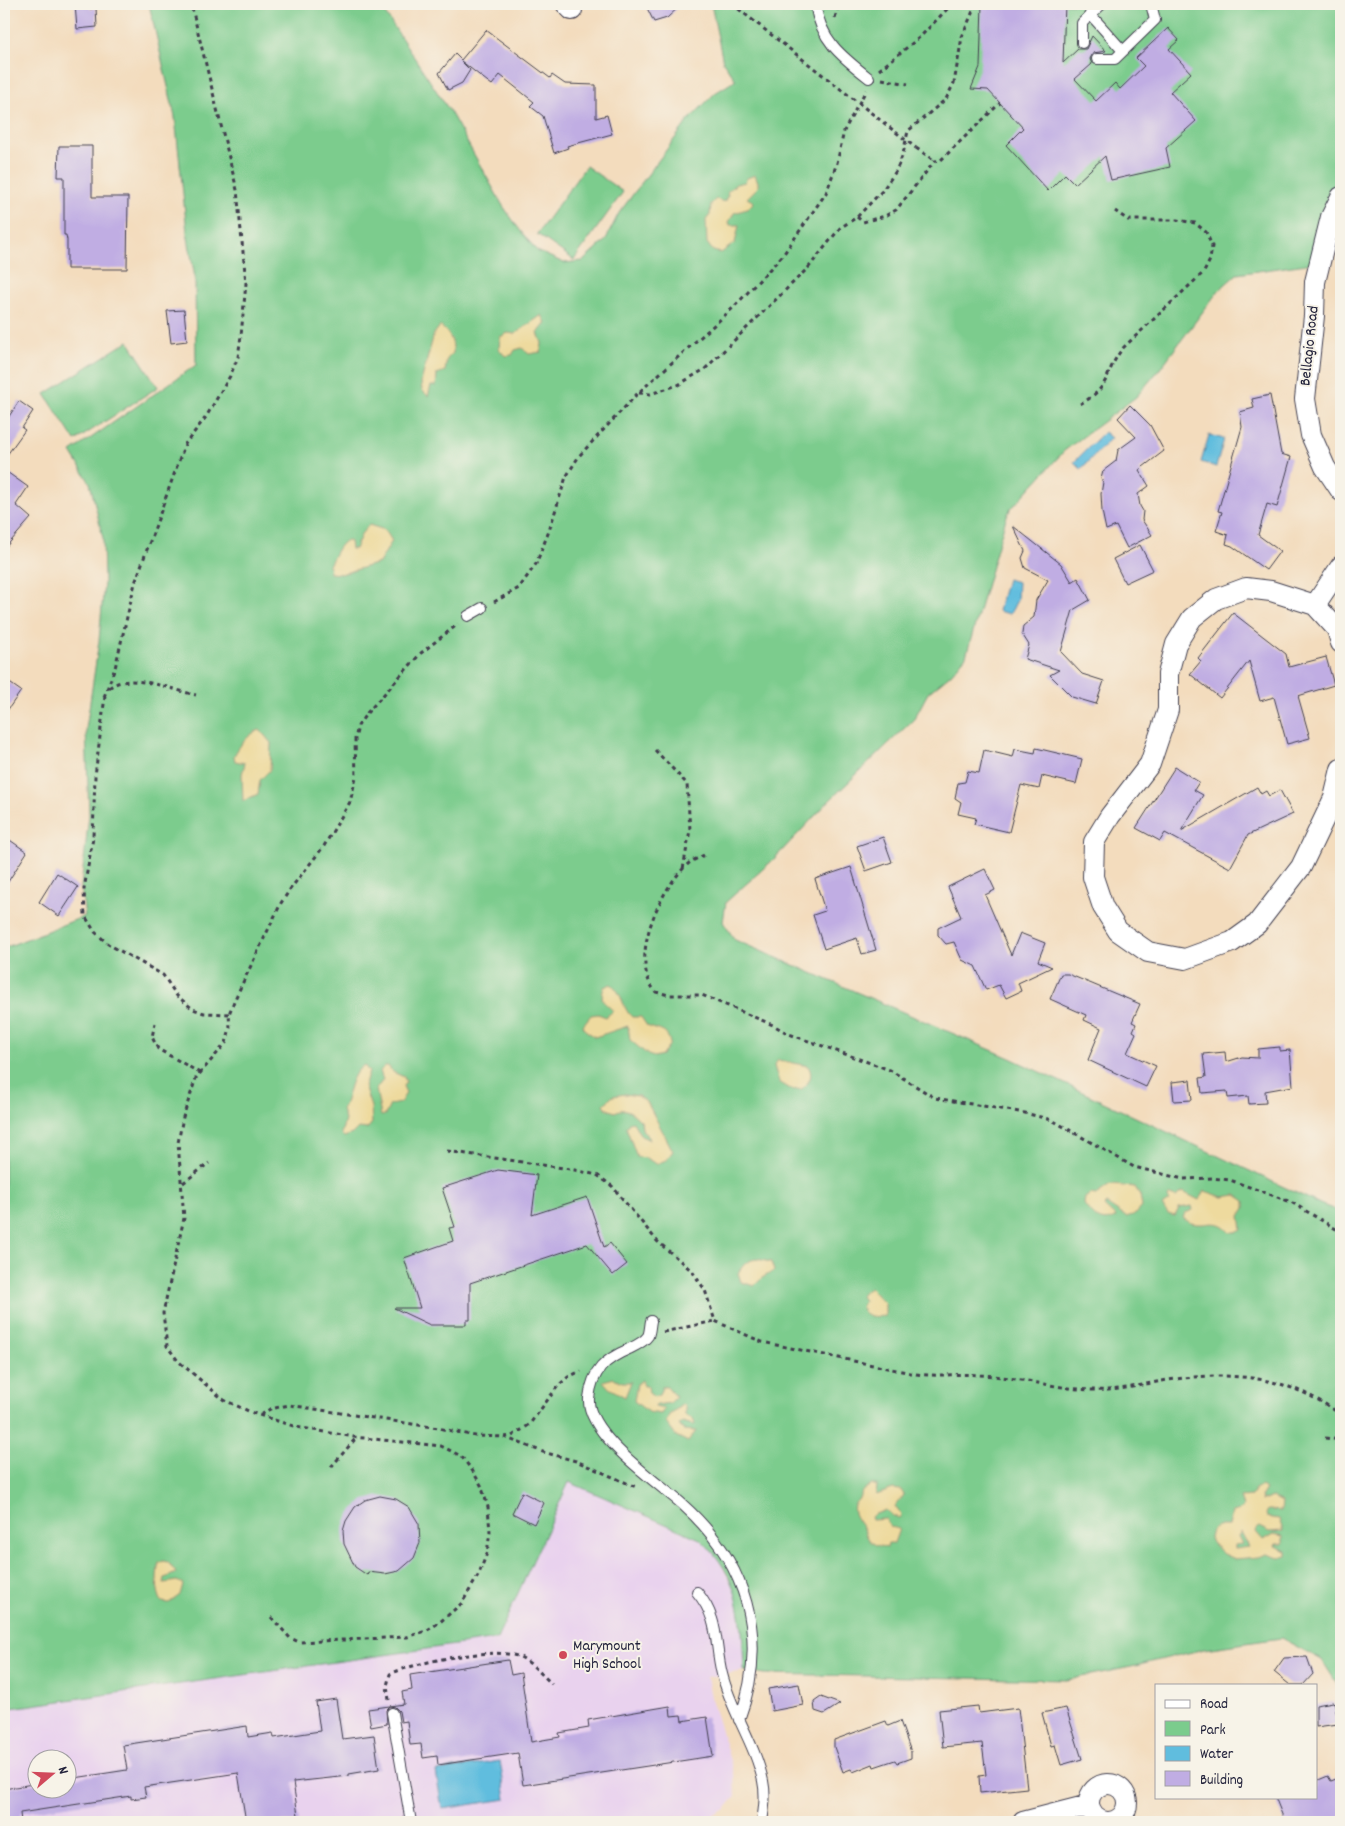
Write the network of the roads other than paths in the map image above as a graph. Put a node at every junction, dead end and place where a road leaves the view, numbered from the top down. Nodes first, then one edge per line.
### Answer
1 (815, 4) edge
2 (1102, 4) edge
3 (1151, 4) edge
4 (1090, 14) junction
5 (1082, 43) dead end
6 (1123, 51) junction
7 (1097, 59) dead end
8 (869, 78) road end
9 (1341, 197) edge
10 (1341, 491) edge
11 (1341, 566) edge
12 (1315, 604) junction
13 (482, 608) road end
14 (468, 616) road end
15 (1341, 643) edge
16 (1341, 768) edge
17 (651, 1321) dead end
18 (697, 1592) dead end
19 (392, 1713) road end
20 (739, 1720) junction
21 (1089, 1805) dead end
22 (411, 1822) edge
23 (762, 1822) edge
24 (1023, 1822) edge

1 - 8 lane
2 - 4 lane
3 - 6 lane
4 - 5 lane
4 - 6 lane
6 - 7 lane
9 - 10 street, Bellagio Road
11 - 12 street
12 - 15 street
12 - 16 street
13 - 14 lane
17 - 20 lane
18 - 20 lane
19 - 22 lane
20 - 23 lane
21 - 24 street

